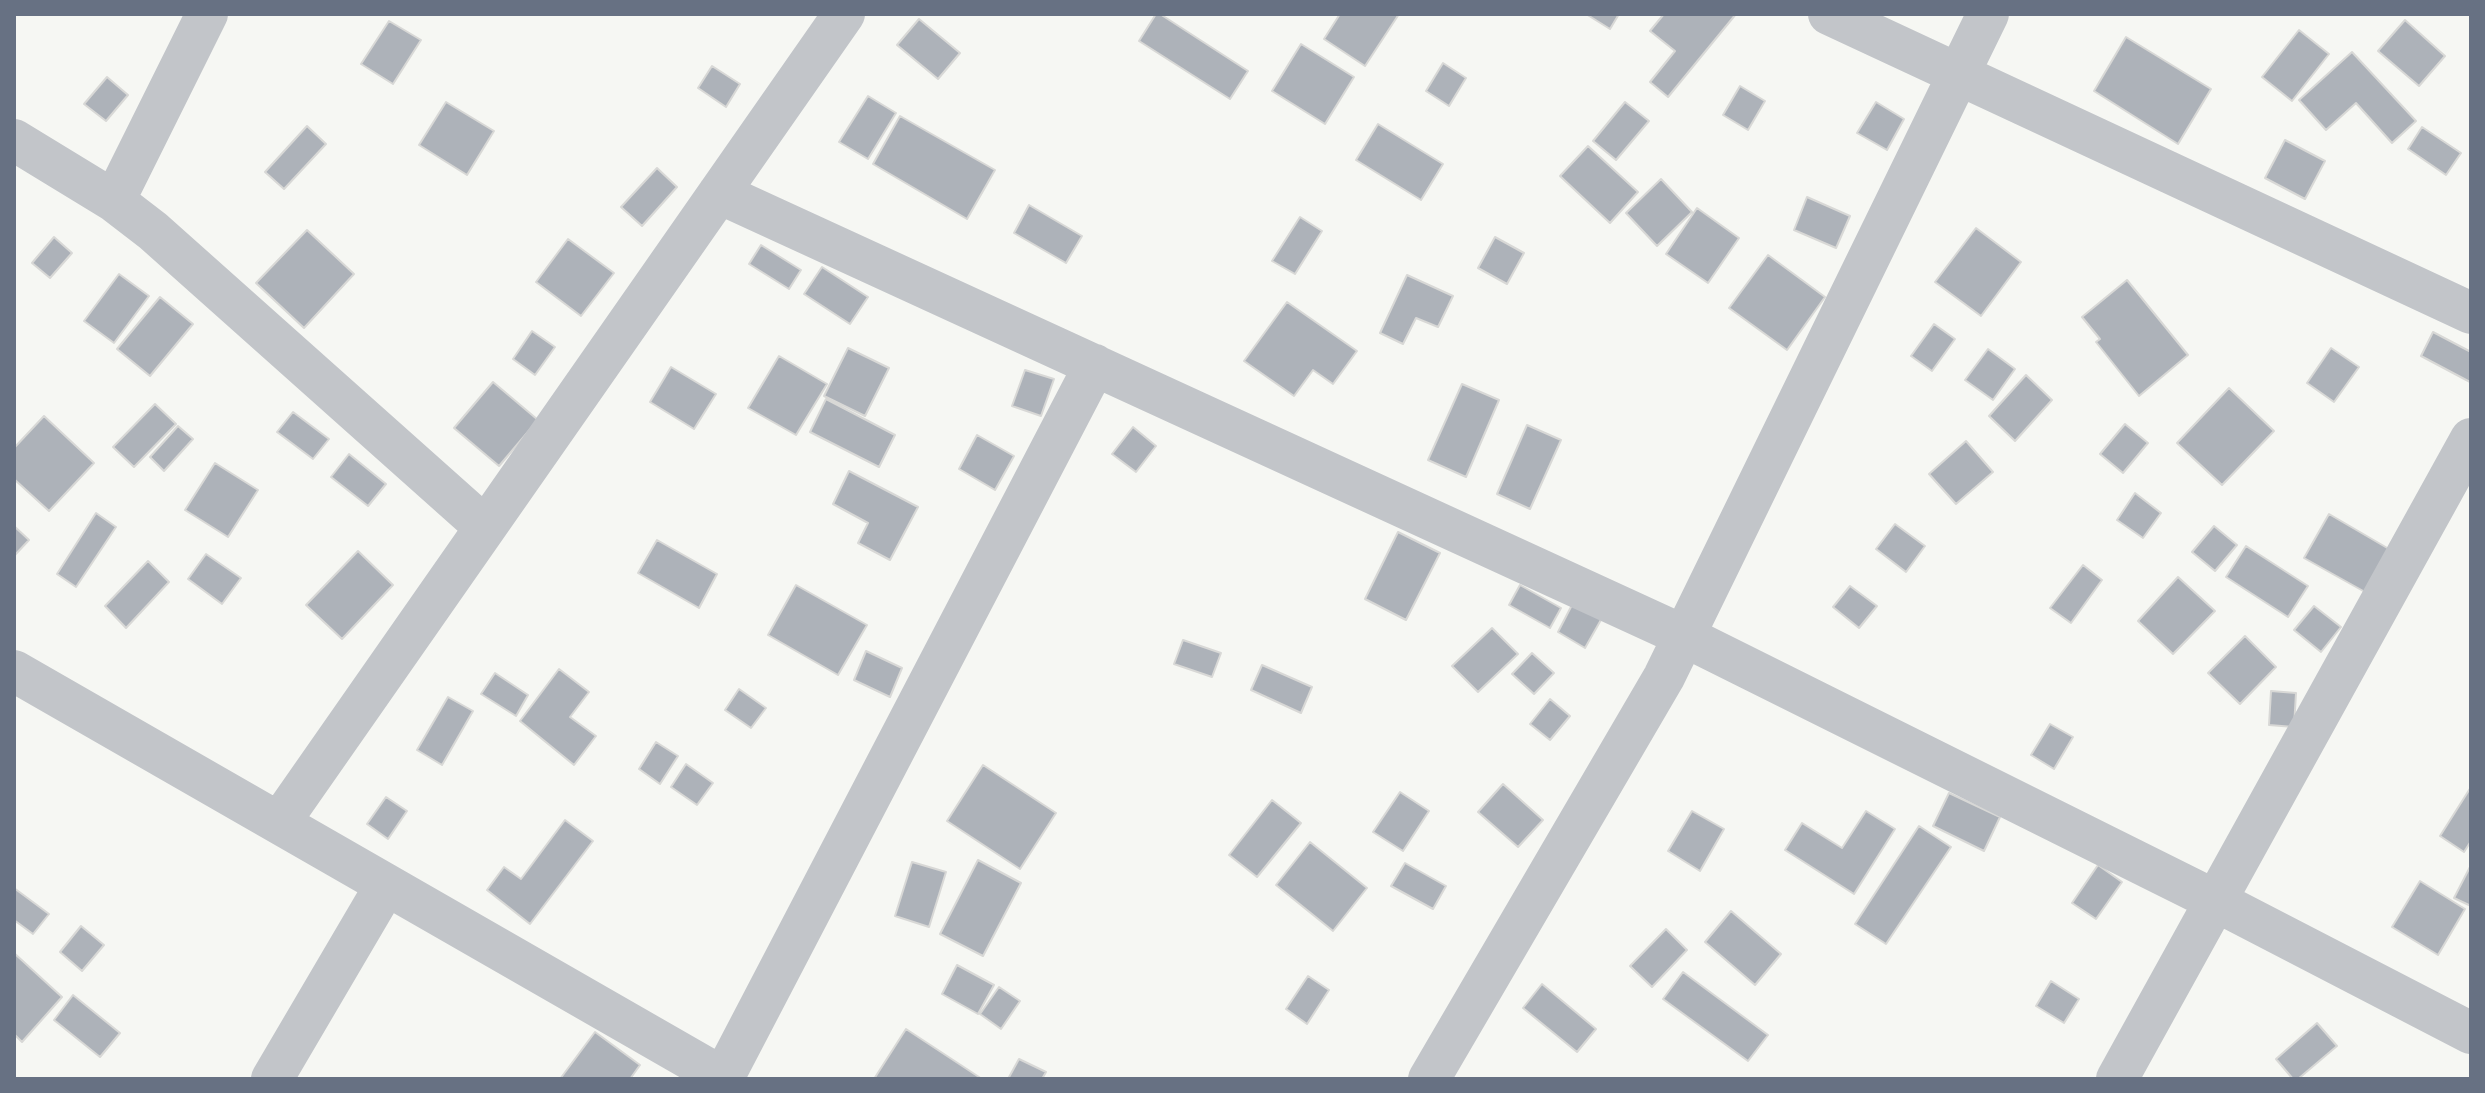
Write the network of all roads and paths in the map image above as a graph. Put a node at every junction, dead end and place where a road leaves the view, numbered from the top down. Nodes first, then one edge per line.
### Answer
1 (207, 14) edge
2 (844, 14) edge
3 (1829, 14) edge
4 (1988, 14) edge
5 (1958, 75) junction
6 (14, 140) edge
7 (719, 193) junction
8 (114, 201) junction
9 (2471, 313) edge
10 (1095, 365) junction
11 (2471, 439) edge
12 (485, 527) junction
13 (1684, 636) junction
14 (14, 671) edge
15 (279, 823) junction
16 (386, 885) junction
17 (2216, 901) junction
18 (2471, 1033) edge
19 (272, 1079) edge
20 (724, 1079) edge
21 (1429, 1079) edge
22 (2117, 1079) edge

1 - 8 street
2 - 7 street
3 - 5 street
4 - 5 street
5 - 9 street
5 - 13 street
6 - 8 street
7 - 10 street
7 - 12 street
8 - 12 street
10 - 13 street
10 - 20 street
11 - 17 street
12 - 15 street
13 - 17 street
13 - 21 street
14 - 15 street
15 - 16 street
16 - 19 street
16 - 20 street
17 - 18 street
17 - 22 street

